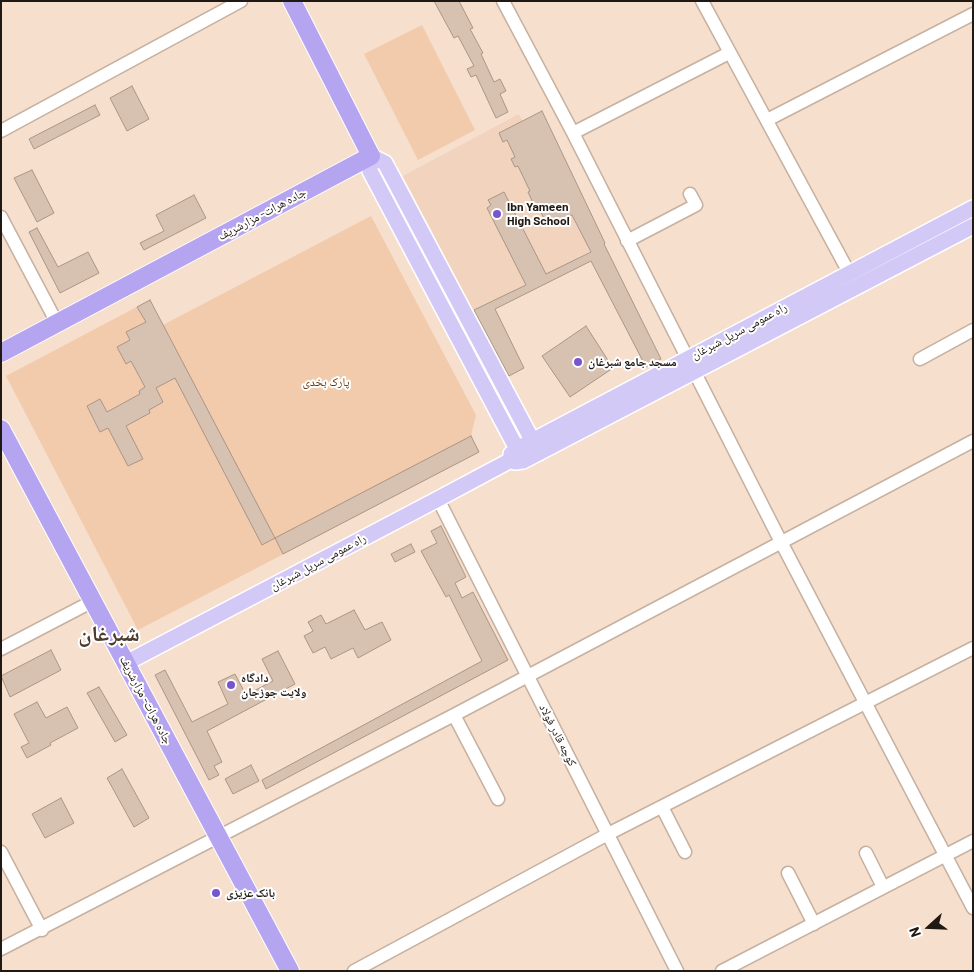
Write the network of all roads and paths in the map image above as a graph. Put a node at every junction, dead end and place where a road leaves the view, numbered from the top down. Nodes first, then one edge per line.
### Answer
1 (241, 1) edge
2 (292, 1) edge
3 (503, 1) edge
4 (702, 1) edge
5 (973, 14) edge
6 (729, 53) junction
7 (767, 120) junction
8 (1, 131) edge
9 (573, 133) junction
10 (370, 156) junction
11 (690, 194) dead end
12 (973, 208) edge
13 (1, 217) edge
14 (973, 226) edge
15 (627, 241) junction
16 (849, 273) junction
17 (856, 287) junction
18 (57, 323) junction
19 (973, 330) edge
20 (1, 353) edge
21 (688, 358) junction
22 (920, 359) dead end
23 (695, 372) junction
24 (1, 429) edge
25 (973, 442) edge
26 (535, 447) junction
27 (514, 454) junction
28 (438, 499) junction
29 (781, 542) junction
30 (93, 601) junction
31 (973, 648) edge
32 (1, 649) edge
33 (126, 663) junction
34 (528, 676) junction
35 (867, 704) junction
36 (454, 715) junction
37 (498, 799) dead end
38 (662, 807) junction
39 (608, 834) junction
40 (219, 836) junction
41 (973, 841) edge
42 (1, 852) edge
43 (685, 852) dead end
44 (866, 852) dead end
45 (945, 855) junction
46 (788, 873) dead end
47 (883, 887) junction
48 (973, 908) edge
49 (814, 924) junction
50 (42, 930) junction
51 (1, 950) edge
52 (290, 971) edge
53 (354, 971) edge
54 (677, 971) edge
55 (722, 971) edge

1 - 8 street
2 - 10 highway
3 - 9 street
4 - 6 street
5 - 7 street
6 - 7 street
6 - 9 street
7 - 16 street
9 - 15 street
10 - 18 highway, جاده هرات- مزارشریف
10 - 26 main road
10 - 27 main road
11 - 15 street
12 - 16 main road, راه عمومی سرپل شبرغان
13 - 18 street
14 - 17 main road, راه عمومی سرپل شبرغان
15 - 21 street
16 - 17 street
16 - 21 main road, راه عمومی سرپل شبرغان
17 - 23 main road, راه عمومی سرپل شبرغان
18 - 20 highway, جاده هرات- مزارشریف
19 - 22 street
21 - 23 street
21 - 26 main road, راه عمومی سرپل شبرغان
23 - 26 main road, راه عمومی سرپل شبرغان
23 - 29 street
24 - 30 highway, جاده هرات- مزارشریف
25 - 29 street
26 - 27 main road, راه عمومی سرپل شبرغان
27 - 28 main road, راه عمومی سرپل شبرغان
28 - 33 main road, راه عمومی سرپل شبرغان
28 - 34 street, کوچه قادر فولاد
29 - 34 street
29 - 35 street
30 - 32 street
30 - 33 highway, جاده هرات- مزارشریف
31 - 35 street
33 - 40 highway, جاده هرات- مزارشریف
34 - 36 street
34 - 39 street, کوچه قادر فولاد
35 - 38 street
35 - 45 street
36 - 37 street
36 - 40 street
38 - 39 street
38 - 43 street
39 - 53 street
39 - 54 street, کوچه قادر فولاد
40 - 50 street
40 - 52 highway, جاده هرات- مزارشریف
41 - 45 street
42 - 50 street
44 - 47 street
45 - 47 street
45 - 48 street
46 - 49 street
47 - 49 street
49 - 55 street
50 - 51 street

